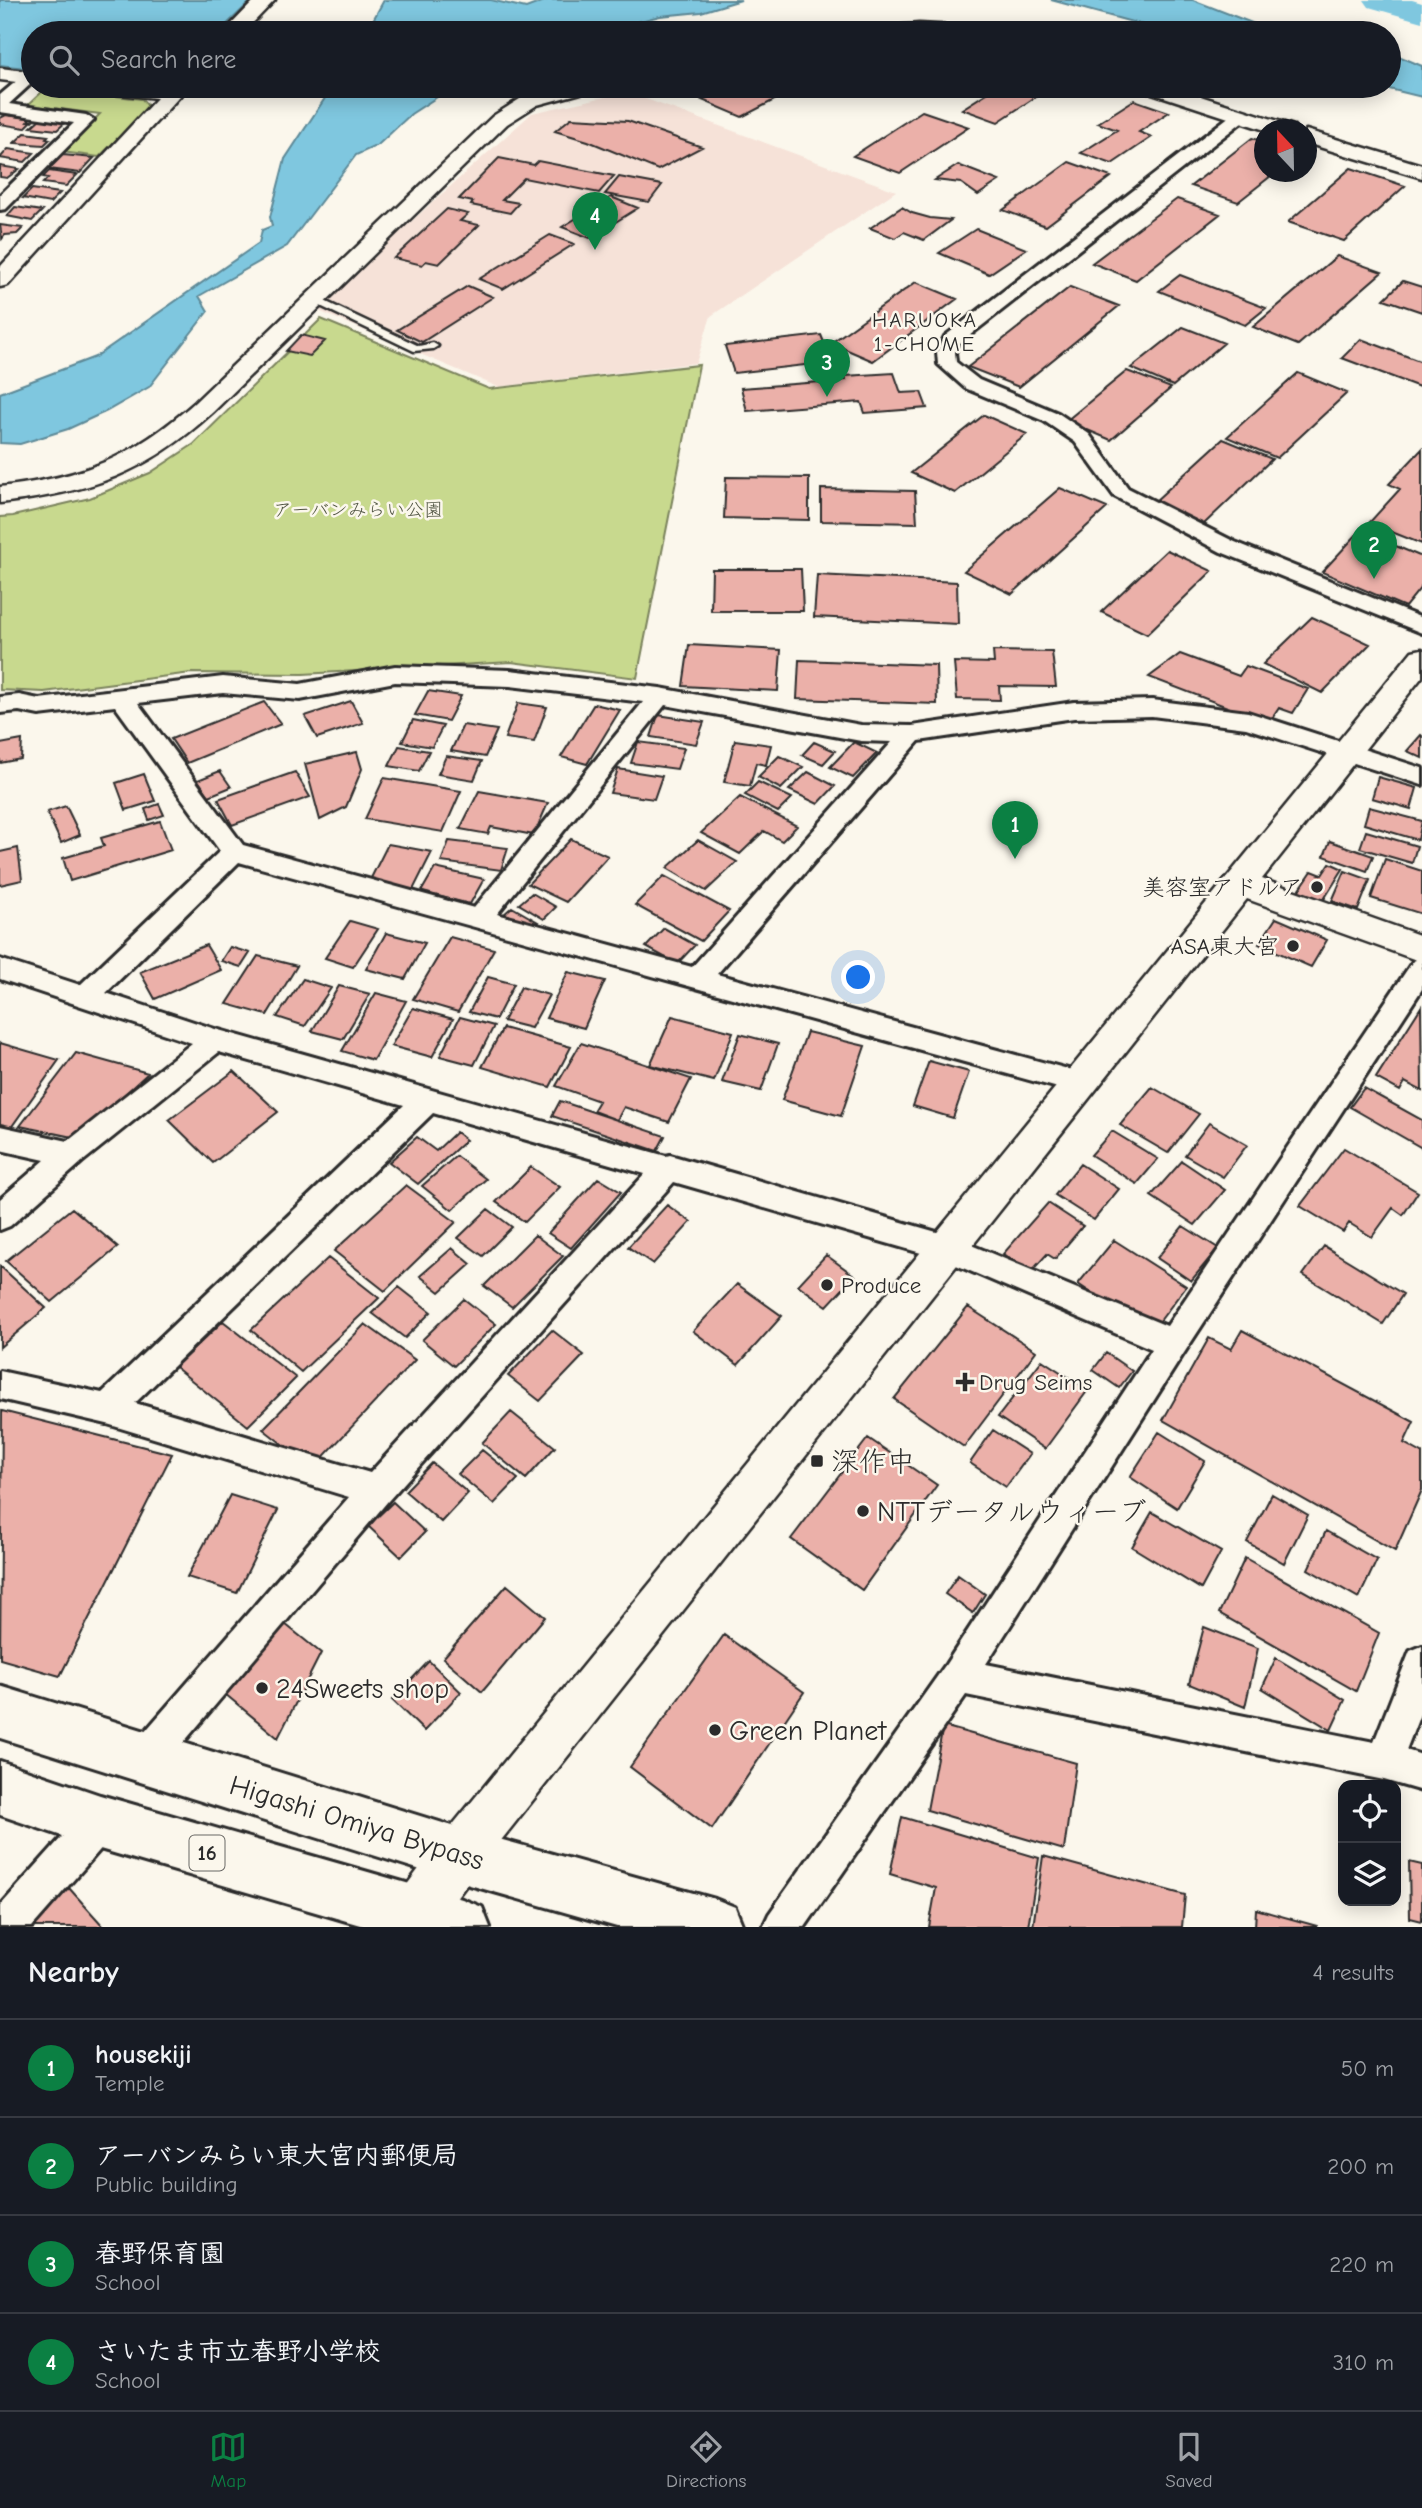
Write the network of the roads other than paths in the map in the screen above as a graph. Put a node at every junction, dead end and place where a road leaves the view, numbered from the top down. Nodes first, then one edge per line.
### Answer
1 (266, 0) edge
2 (244, 21) edge
3 (0, 74) edge
4 (21, 77) edge
5 (21, 87) edge
6 (168, 98) edge
7 (541, 98) edge
8 (1188, 98) edge
9 (0, 105) edge
10 (1241, 115) junction
11 (1254, 119) edge
12 (1317, 139) edge
13 (1422, 172) edge
14 (0, 205) edge
15 (3, 274) edge
16 (313, 299) junction
17 (433, 345) dead end
18 (0, 495) edge
19 (1422, 626) edge
20 (1422, 658) edge
21 (660, 696) junction
22 (122, 698) junction
23 (0, 705) edge
24 (912, 734) junction
25 (1346, 753) junction
26 (1422, 777) edge
27 (234, 852) junction
28 (1240, 884) junction
29 (479, 919) junction
30 (1422, 949) edge
31 (1422, 968) edge
32 (0, 969) edge
33 (696, 980) junction
34 (85, 997) junction
35 (215, 1040) junction
36 (1080, 1083) junction
37 (426, 1102) junction
38 (0, 1138) edge
39 (72, 1154) junction
40 (670, 1167) junction
41 (0, 1217) edge
42 (947, 1248) junction
43 (1173, 1343) junction
44 (0, 1385) edge
45 (107, 1409) junction
46 (376, 1490) junction
47 (1422, 1663) edge
48 (958, 1676) junction
49 (0, 1712) edge
50 (148, 1756) junction
51 (1384, 1762) junction
52 (1422, 1773) edge
53 (0, 1788) edge
54 (100, 1822) junction
55 (459, 1855) junction
56 (428, 1922) edge
57 (7, 1927) edge
58 (715, 1927) edge
59 (782, 1927) edge

1 - 2 street
3 - 4 street
5 - 9 street
6 - 15 street
7 - 16 street
8 - 10 street
9 - 14 street
10 - 11 street
10 - 19 street
12 - 13 street
16 - 17 lane
16 - 18 street
20 - 25 street
21 - 22 street
21 - 24 street
21 - 29 street
22 - 23 street
22 - 27 street
24 - 25 street
24 - 33 street
25 - 26 street
25 - 28 street
27 - 29 street
27 - 34 street
28 - 30 street
28 - 36 street
29 - 33 street
31 - 43 street
32 - 34 street
33 - 36 street
34 - 35 street
35 - 37 street
35 - 39 street
36 - 42 street
37 - 40 street
37 - 45 street
38 - 39 street
39 - 41 street
40 - 42 street
40 - 46 street
42 - 43 street
42 - 55 street
43 - 48 street
44 - 45 street
45 - 46 street
46 - 50 street
47 - 51 street
48 - 51 street
48 - 59 street
49 - 50 highway, Higashi Omiya Bypass
50 - 55 highway, Higashi Omiya Bypass
51 - 52 street
53 - 54 highway, 16
54 - 56 highway, 16
54 - 57 street
55 - 56 street
55 - 58 highway, Higashi Omiya Bypass

